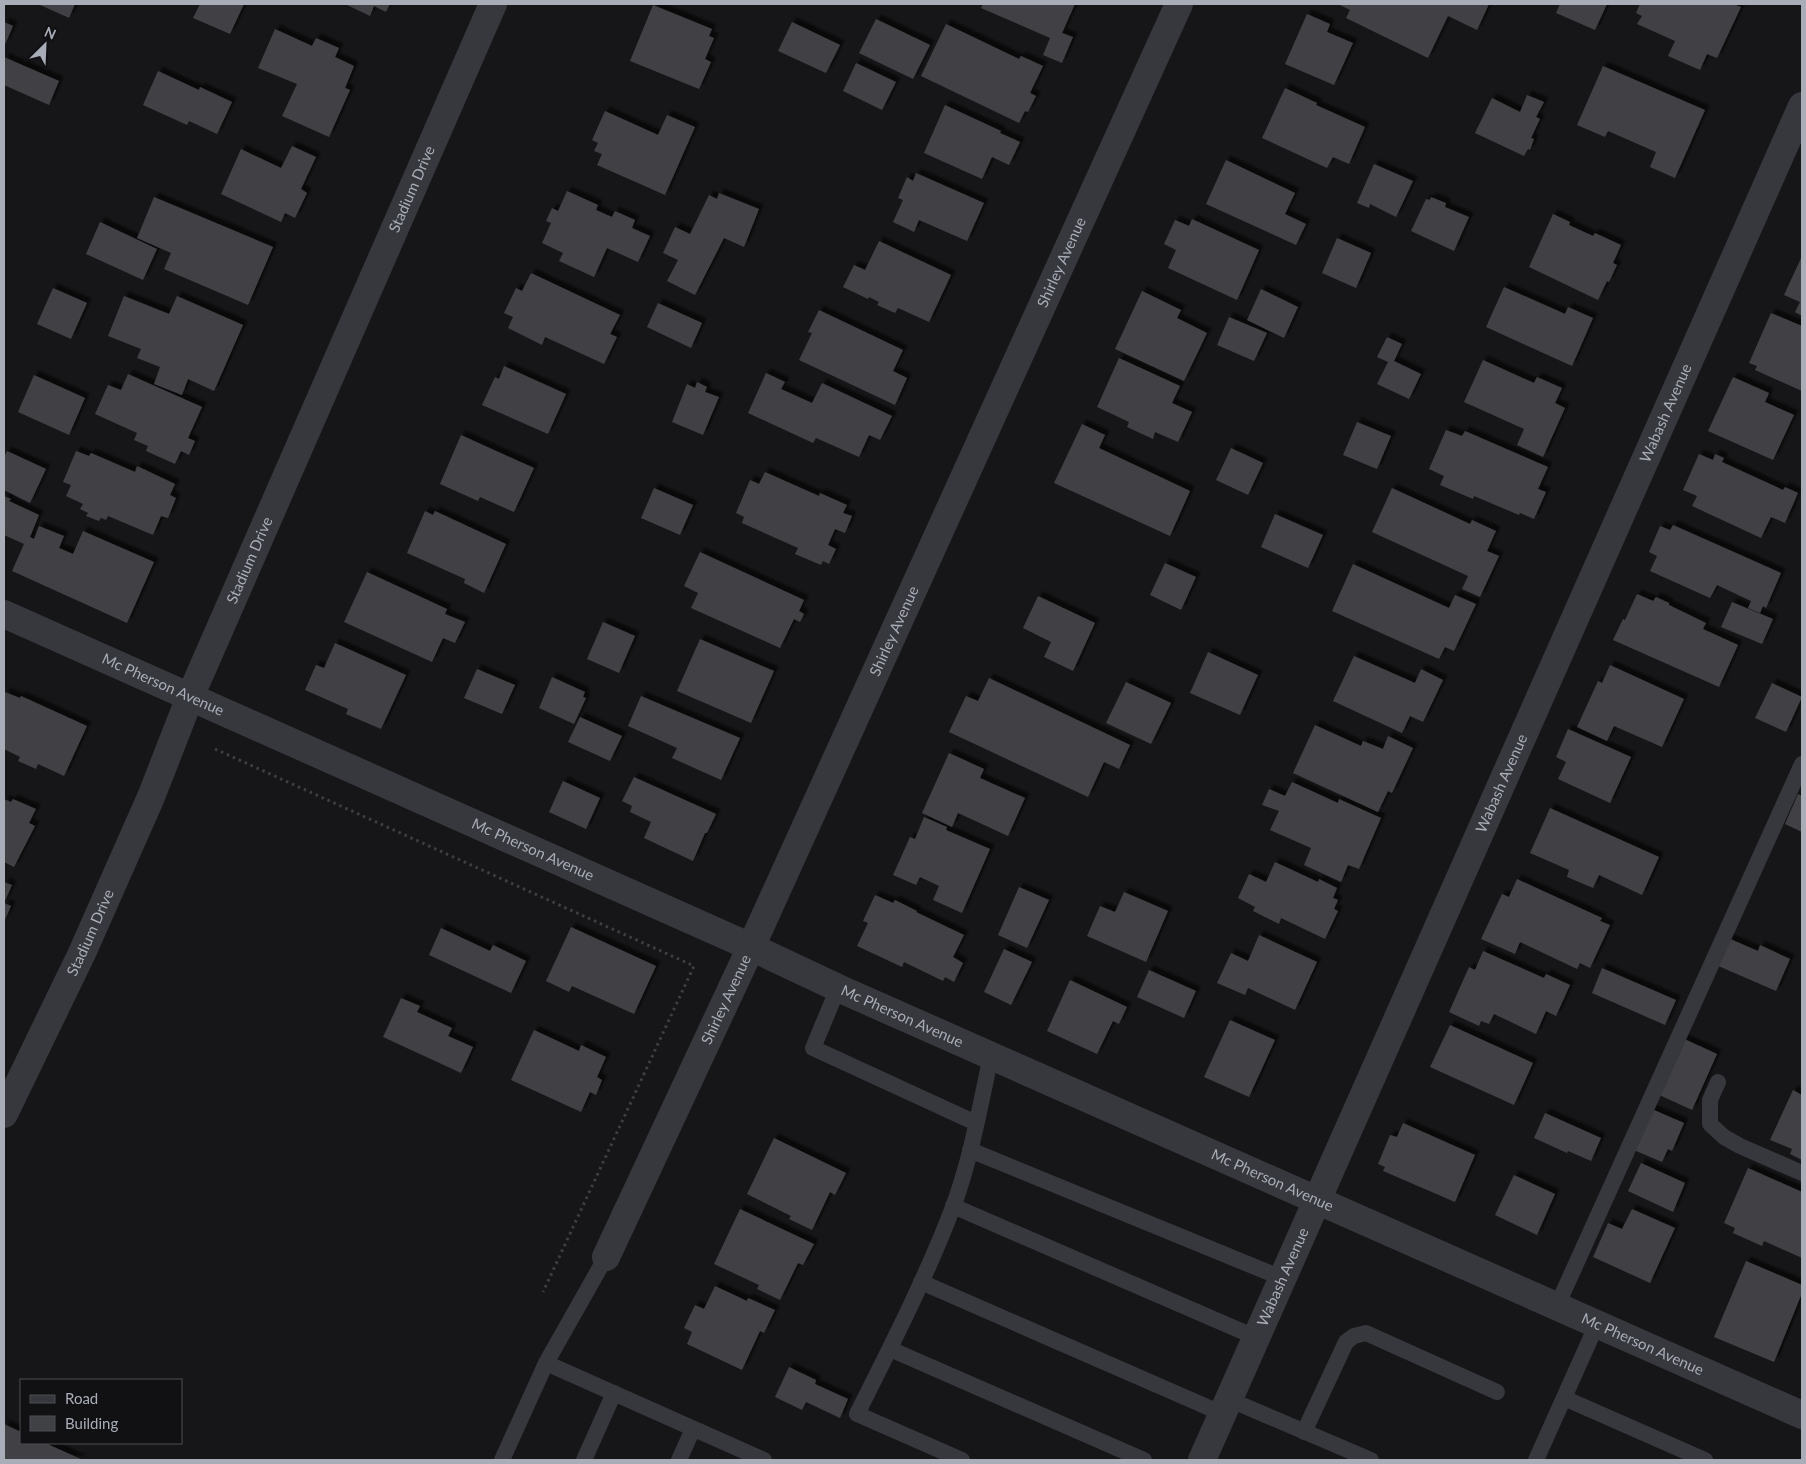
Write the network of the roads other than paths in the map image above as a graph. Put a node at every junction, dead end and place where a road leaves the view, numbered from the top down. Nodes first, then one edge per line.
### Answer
1 (493, 4) edge
2 (1179, 4) edge
3 (1802, 106) edge
4 (4, 614) edge
5 (190, 697) junction
6 (1802, 764) edge
7 (751, 947) junction
8 (838, 988) junction
9 (991, 1056) junction
10 (1718, 1082) dead end
11 (4, 1114) edge
12 (976, 1123) junction
13 (970, 1150) junction
14 (1802, 1173) edge
15 (1317, 1199) junction
16 (953, 1206) junction
17 (606, 1256) joint
18 (1282, 1278) junction
19 (921, 1282) junction
20 (1557, 1306) junction
21 (1597, 1324) junction
22 (1255, 1338) junction
23 (890, 1349) junction
24 (546, 1363) junction
25 (1497, 1392) dead end
26 (614, 1393) junction
27 (1564, 1398) junction
28 (1224, 1406) junction
29 (1802, 1415) edge
30 (693, 1429) junction
31 (1304, 1432) junction
32 (502, 1460) edge
33 (584, 1460) edge
34 (679, 1460) edge
35 (764, 1460) edge
36 (962, 1460) edge
37 (1144, 1460) edge
38 (1202, 1460) edge
39 (1371, 1460) edge
40 (1536, 1460) edge
41 (1705, 1460) edge

1 - 5 street, Stadium Drive
2 - 7 street, Shirley Avenue
3 - 15 street, Wabash Avenue
4 - 5 street, Mc Pherson Avenue
5 - 7 street, Mc Pherson Avenue
5 - 11 street, Stadium Drive
6 - 20 lane
7 - 8 street, Mc Pherson Avenue
7 - 17 street, Shirley Avenue
8 - 9 street, Mc Pherson Avenue
8 - 12 lane
9 - 12 lane
9 - 15 street, Mc Pherson Avenue
10 - 14 lane
12 - 13 lane
13 - 16 lane
13 - 18 lane
15 - 18 street, Wabash Avenue
15 - 20 street, Mc Pherson Avenue
16 - 19 lane
16 - 22 lane
17 - 24 lane
18 - 22 street, Wabash Avenue
19 - 23 lane
19 - 28 lane
20 - 21 street, Mc Pherson Avenue
21 - 27 lane
21 - 29 street, Mc Pherson Avenue
22 - 28 street, Wabash Avenue
23 - 36 lane
23 - 37 lane
24 - 26 lane
24 - 32 lane
25 - 31 lane
26 - 30 lane
26 - 33 lane
27 - 40 lane
27 - 41 lane
28 - 31 lane
28 - 38 street, Wabash Avenue
30 - 34 lane
30 - 35 lane
31 - 39 lane

